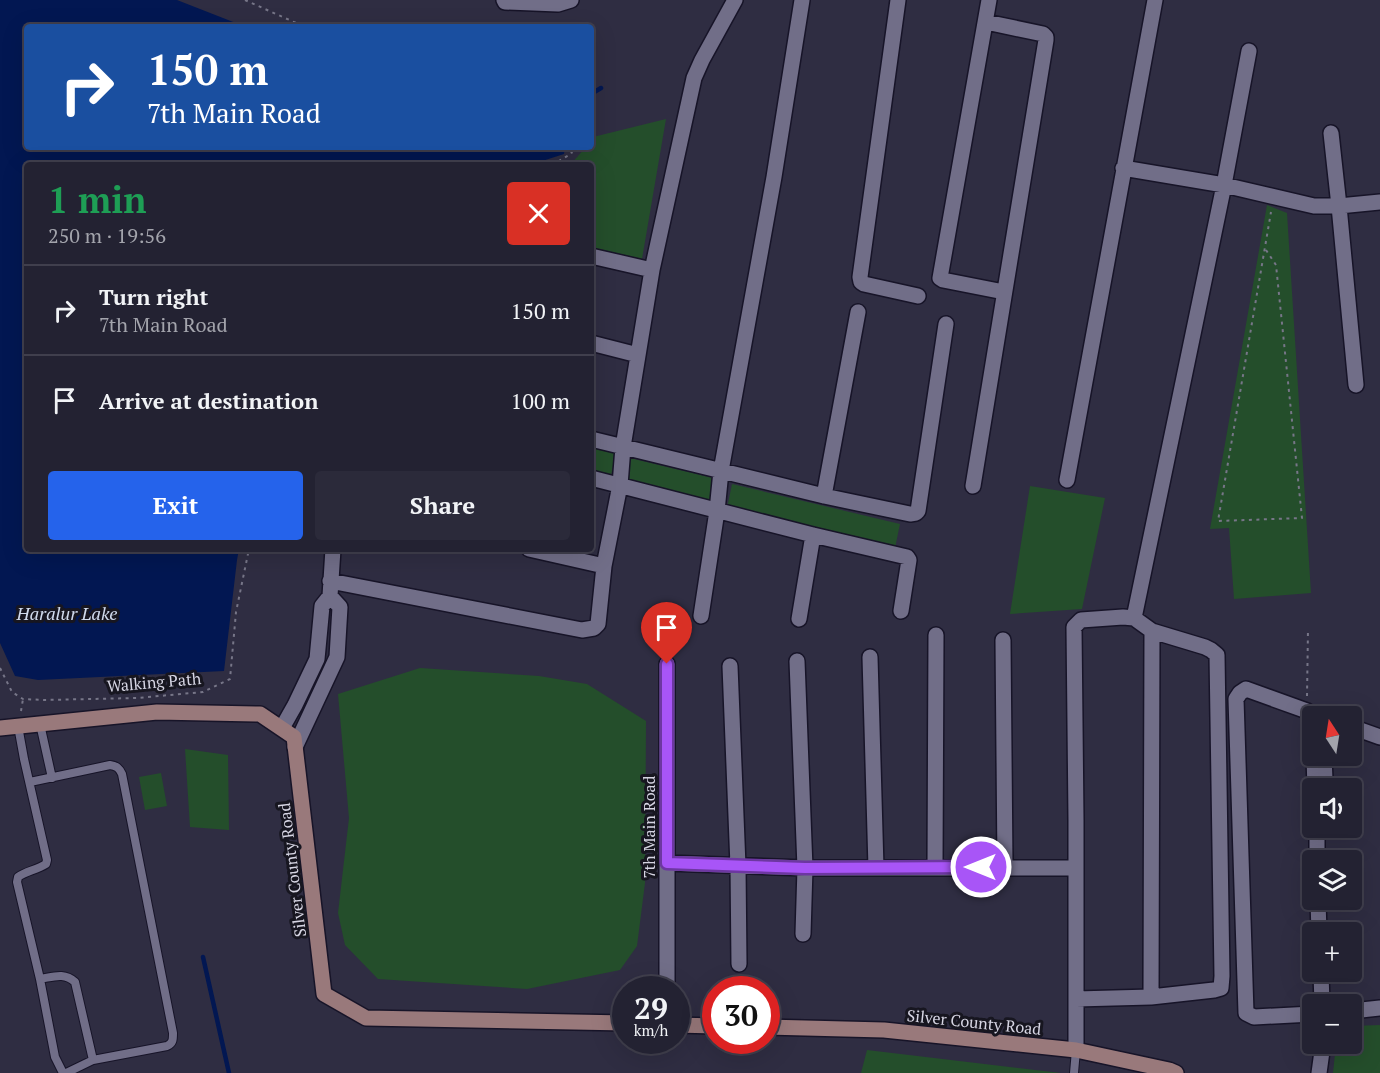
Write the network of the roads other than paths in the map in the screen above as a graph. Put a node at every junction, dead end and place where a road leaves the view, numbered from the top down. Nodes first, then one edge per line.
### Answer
1 (504, 0) edge
2 (571, 0) edge
3 (735, 0) edge
4 (802, 0) edge
5 (898, 0) edge
6 (989, 0) edge
7 (1155, 0) edge
8 (986, 22) junction
9 (1249, 51) dead end
10 (1331, 133) dead end
11 (1123, 168) junction
12 (1224, 184) junction
13 (1380, 202) edge
14 (1339, 206) junction
15 (594, 257) edge
16 (652, 270) junction
17 (1004, 292) junction
18 (918, 296) dead end
19 (858, 312) dead end
20 (946, 324) dead end
21 (594, 344) edge
22 (638, 355) junction
23 (1356, 386) dead end
24 (594, 440) edge
25 (623, 447) junction
26 (721, 471) junction
27 (594, 479) edge
28 (1067, 480) dead end
29 (620, 485) junction
30 (973, 486) dead end
31 (824, 496) junction
32 (717, 511) junction
33 (813, 535) junction
34 (333, 552) edge
35 (542, 552) edge
36 (604, 566) junction
37 (330, 588) junction
38 (901, 611) dead end
39 (701, 616) dead end
40 (1134, 618) junction
41 (800, 619) dead end
42 (1152, 631) junction
43 (936, 635) dead end
44 (1003, 640) dead end
45 (870, 657) dead end
46 (797, 662) dead end
47 (667, 664) dead end
48 (730, 666) dead end
49 (1302, 711) edge
50 (40, 724) junction
51 (18, 726) junction
52 (0, 728) edge
53 (282, 728) junction
54 (1362, 731) edge
55 (1380, 737) edge
56 (295, 747) junction
57 (52, 778) junction
58 (30, 782) junction
59 (667, 863) junction
60 (738, 866) junction
61 (1005, 867) junction
62 (805, 868) junction
63 (876, 868) junction
64 (936, 868) junction
65 (1076, 868) junction
66 (803, 934) dead end
67 (739, 964) dead end
68 (667, 976) edge
69 (40, 979) junction
70 (1151, 997) junction
71 (1076, 999) junction
72 (1380, 1008) edge
73 (1362, 1010) edge
74 (1302, 1015) edge
75 (612, 1023) edge
76 (780, 1027) edge
77 (1076, 1050) junction
78 (1322, 1054) edge
79 (93, 1060) junction
80 (64, 1073) edge
81 (1074, 1073) edge
82 (1176, 1073) edge
83 (1319, 1073) edge

1 - 2 street
3 - 16 street
4 - 26 street
5 - 18 street
6 - 8 street
7 - 11 street
8 - 17 street
8 - 17 street
9 - 12 street
10 - 14 street
11 - 12 street
11 - 28 street
12 - 14 street
12 - 40 street
13 - 14 street
14 - 23 street
15 - 16 street
16 - 22 street
17 - 30 street
19 - 31 street
20 - 31 street
21 - 22 street
22 - 25 street
24 - 25 street
25 - 26 street
25 - 29 street
26 - 31 street
26 - 32 street
27 - 29 street
29 - 32 street
29 - 36 street
32 - 33 street
32 - 39 street
33 - 38 street
33 - 41 street
34 - 37 street
35 - 36 street
36 - 37 street
37 - 53 street
37 - 56 street
40 - 42 street
40 - 65 street
42 - 70 street
42 - 70 street
43 - 64 street
44 - 61 street
45 - 63 street
46 - 62 street
47 - 59 street, 7th Main Road
48 - 60 street
49 - 74 street
50 - 51 street, Silver County Road
50 - 53 street, Silver County Road
50 - 57 lane
51 - 52 street, Silver County Road
51 - 58 lane
53 - 56 street, Silver County Road
54 - 55 street
56 - 75 street, Silver County Road
57 - 58 lane
57 - 79 lane
58 - 69 lane
59 - 60 street
59 - 68 street, 7th Main Road
60 - 62 street
60 - 67 street
61 - 64 street
61 - 65 street
62 - 63 street
62 - 66 street
63 - 64 street
65 - 71 street
69 - 79 lane
69 - 80 lane
70 - 71 street
71 - 77 street
72 - 73 street
76 - 77 street, Silver County Road
77 - 81 lane
77 - 82 street, Silver County Road
78 - 83 street
79 - 80 lane

